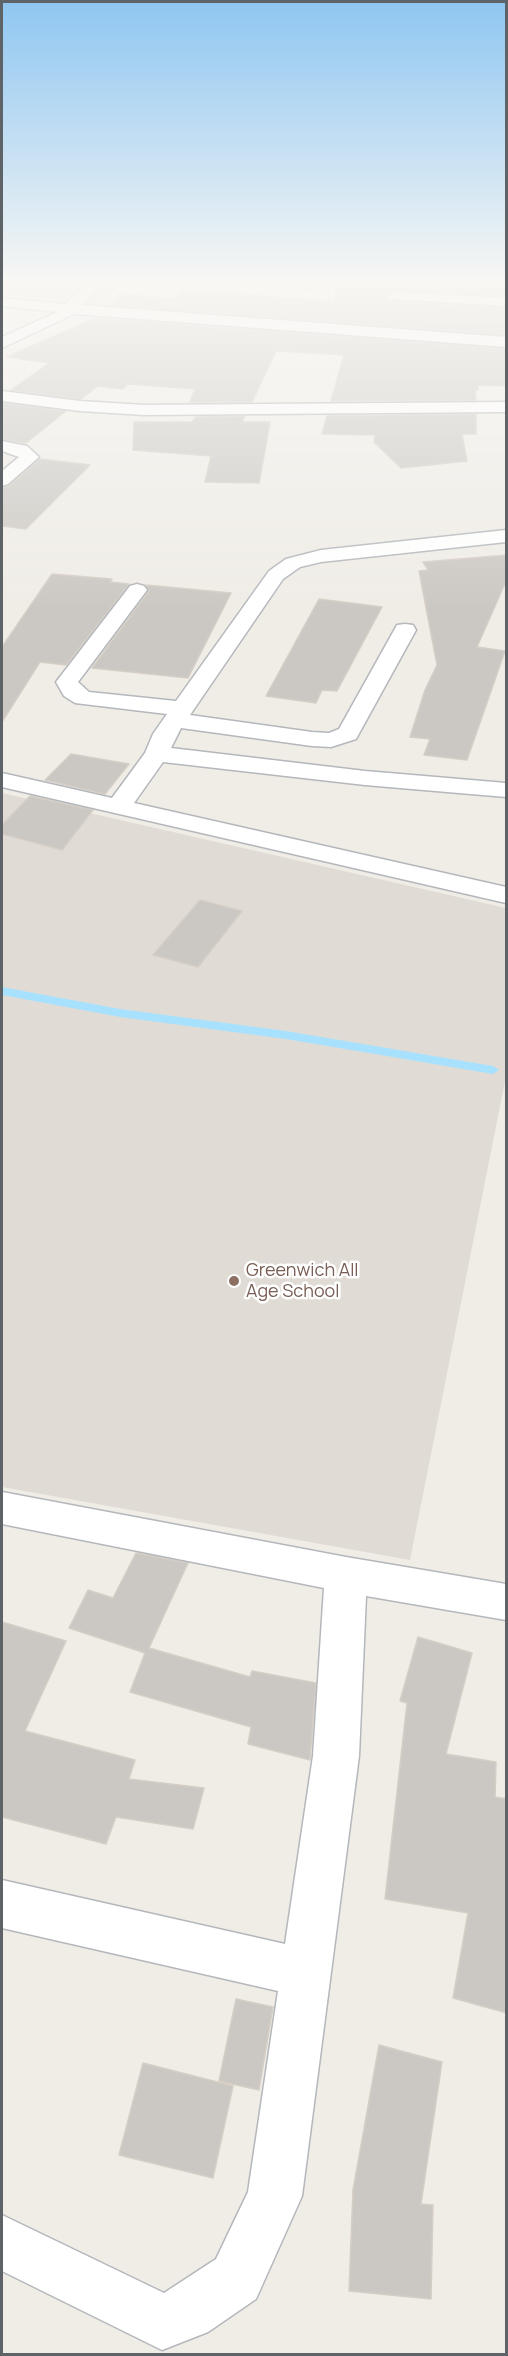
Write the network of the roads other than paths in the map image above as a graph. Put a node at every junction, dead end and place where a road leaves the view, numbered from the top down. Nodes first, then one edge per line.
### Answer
1 (2, 396) edge
2 (507, 407) edge
3 (2, 446) edge
4 (2, 480) edge
5 (507, 536) edge
6 (137, 590) dead end
7 (405, 630) dead end
8 (179, 715) junction
9 (158, 754) junction
10 (2, 780) edge
11 (507, 790) edge
12 (118, 806) junction
13 (507, 895) edge
14 (2, 1508) edge
15 (346, 1575) junction
16 (507, 1602) edge
17 (2, 1904) edge
18 (306, 1973) junction
19 (2, 2242) edge

1 - 2 street
3 - 4 street
5 - 8 street
6 - 8 street
7 - 8 street
8 - 9 street
9 - 11 street
9 - 12 street
10 - 12 street
12 - 13 street
14 - 15 street
15 - 16 street
15 - 18 street
17 - 18 street
18 - 19 street

